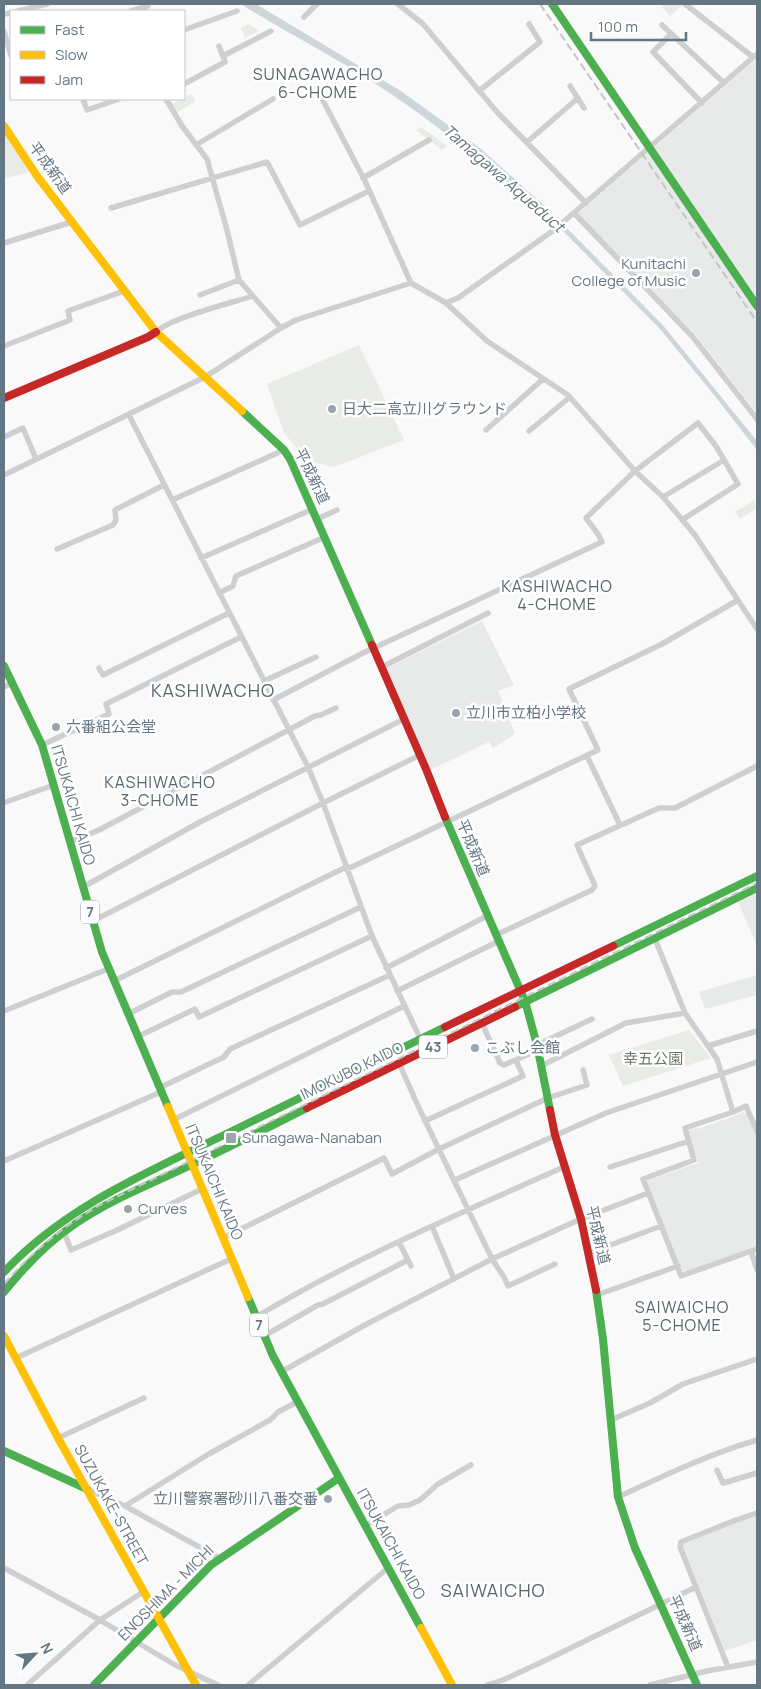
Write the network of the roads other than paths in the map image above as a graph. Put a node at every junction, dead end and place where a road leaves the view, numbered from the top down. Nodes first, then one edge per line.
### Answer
1 (47, 4) edge
2 (317, 4) edge
3 (398, 4) edge
4 (552, 4) edge
5 (685, 4) edge
6 (148, 6) dead end
7 (22, 10) edge
8 (134, 10) edge
9 (237, 11) dead end
10 (304, 17) dead end
11 (529, 24) dead end
12 (662, 25) dead end
13 (185, 30) edge
14 (4, 31) edge
15 (271, 31) dead end
16 (671, 34) junction
17 (9, 43) edge
18 (219, 46) dead end
19 (223, 56) junction
20 (755, 56) edge
21 (185, 83) edge
22 (724, 83) junction
23 (570, 86) dead end
24 (316, 89) dead end
25 (479, 91) junction
26 (578, 98) junction
27 (273, 99) dead end
28 (83, 100) edge
29 (116, 100) edge
30 (167, 100) edge
31 (702, 103) junction
32 (584, 108) dead end
33 (4, 126) edge
34 (429, 140) dead end
35 (527, 142) junction
36 (196, 145) junction
37 (650, 147) junction
38 (212, 178) junction
39 (363, 178) junction
40 (369, 191) junction
41 (586, 203) junction
42 (111, 208) dead end
43 (574, 213) junction
44 (72, 222) junction
45 (4, 243) edge
46 (239, 280) junction
47 (411, 283) junction
48 (124, 291) junction
49 (200, 295) dead end
50 (253, 296) junction
51 (446, 303) junction
52 (757, 306) edge
53 (281, 328) junction
54 (156, 332) junction
55 (4, 346) edge
56 (205, 377) junction
57 (543, 378) junction
58 (570, 397) junction
59 (4, 398) edge
60 (129, 414) junction
61 (757, 419) edge
62 (486, 430) dead end
63 (530, 432) dead end
64 (4, 437) edge
65 (284, 450) junction
66 (36, 459) junction
67 (724, 460) junction
68 (635, 471) junction
69 (4, 475) edge
70 (164, 486) junction
71 (663, 497) junction
72 (172, 500) junction
73 (313, 509) junction
74 (337, 510) dead end
75 (317, 519) junction
76 (682, 520) junction
77 (325, 537) junction
78 (57, 549) dead end
79 (201, 558) junction
80 (219, 593) junction
81 (738, 600) junction
82 (229, 612) junction
83 (488, 613) dead end
84 (757, 629) edge
85 (241, 637) junction
86 (374, 648) junction
87 (316, 657) dead end
88 (4, 666) edge
89 (382, 667) junction
90 (99, 668) dead end
91 (264, 681) junction
92 (12, 684) junction
93 (4, 687) edge
94 (273, 700) junction
95 (336, 708) dead end
96 (404, 719) junction
97 (288, 730) junction
98 (42, 745) junction
99 (420, 755) junction
100 (587, 756) junction
101 (757, 766) edge
102 (308, 767) junction
103 (54, 786) junction
104 (6, 802) edge
105 (323, 803) junction
106 (447, 823) junction
107 (620, 826) junction
108 (70, 842) junction
109 (346, 868) junction
110 (756, 876) edge
111 (83, 887) junction
112 (757, 888) edge
113 (361, 907) junction
114 (487, 916) junction
115 (93, 921) junction
116 (372, 936) junction
117 (497, 938) junction
118 (655, 939) junction
119 (386, 968) junction
120 (108, 969) junction
121 (390, 975) junction
122 (114, 981) junction
123 (520, 990) junction
124 (397, 991) junction
125 (525, 1002) junction
126 (404, 1006) junction
127 (4, 1011) edge
128 (128, 1014) junction
129 (685, 1014) junction
130 (592, 1019) dead end
131 (482, 1023) junction
132 (757, 1031) edge
133 (137, 1037) junction
134 (420, 1040) junction
135 (708, 1046) junction
136 (538, 1048) junction
137 (426, 1051) junction
138 (516, 1060) junction
139 (757, 1062) edge
140 (399, 1064) junction
141 (541, 1066) junction
142 (583, 1070) dead end
143 (722, 1074) junction
144 (160, 1090) junction
145 (548, 1098) junction
146 (733, 1112) junction
147 (173, 1120) junction
148 (426, 1121) junction
149 (757, 1131) edge
150 (555, 1135) junction
151 (689, 1141) junction
152 (439, 1149) junction
153 (187, 1154) junction
154 (4, 1161) edge
155 (192, 1165) junction
156 (566, 1166) junction
157 (610, 1167) dead end
158 (455, 1180) junction
159 (202, 1189) junction
160 (648, 1193) junction
161 (468, 1210) junction
162 (581, 1219) junction
163 (432, 1226) junction
164 (661, 1226) junction
165 (64, 1232) junction
166 (222, 1238) junction
167 (399, 1242) junction
168 (754, 1250) edge
169 (589, 1253) junction
170 (231, 1258) junction
171 (492, 1259) junction
172 (555, 1264) dead end
173 (678, 1266) junction
174 (757, 1270) edge
175 (4, 1272) edge
176 (454, 1279) junction
177 (4, 1292) edge
178 (597, 1295) junction
179 (256, 1317) junction
180 (4, 1336) edge
181 (264, 1336) junction
182 (16, 1358) junction
183 (757, 1359) edge
184 (281, 1372) junction
185 (144, 1398) dead end
186 (297, 1402) junction
187 (611, 1420) junction
188 (58, 1438) junction
189 (757, 1440) edge
190 (4, 1451) edge
191 (471, 1465) dead end
192 (717, 1470) dead end
193 (757, 1473) edge
194 (339, 1478) junction
195 (87, 1490) junction
196 (618, 1497) junction
197 (125, 1506) junction
198 (757, 1513) edge
199 (365, 1526) junction
200 (219, 1558) junction
201 (4, 1568) edge
202 (388, 1568) junction
203 (696, 1587) junction
204 (143, 1592) junction
205 (661, 1604) junction
206 (159, 1618) junction
207 (100, 1620) junction
208 (137, 1641) junction
209 (757, 1662) edge
210 (728, 1667) junction
211 (188, 1672) junction
212 (692, 1674) junction
213 (27, 1685) edge
214 (94, 1685) edge
215 (196, 1685) edge
216 (218, 1685) edge
217 (248, 1685) edge
218 (452, 1685) edge
219 (487, 1685) edge
220 (650, 1685) edge
221 (697, 1685) edge

1 - 7 street
2 - 10 street
3 - 25 street
4 - 37 street
5 - 20 street
6 - 8 street
9 - 13 street
11 - 25 street
12 - 16 street
14 - 17 street
15 - 19 street
16 - 22 street
16 - 31 street
18 - 19 street
19 - 21 street
20 - 22 street
22 - 31 street
23 - 26 street
24 - 39 street
25 - 35 street
26 - 32 street
26 - 35 street
27 - 36 street
28 - 29 street
30 - 36 street
31 - 37 street
33 - 44 street, 平成新道
34 - 39 street
35 - 41 street
36 - 38 street
37 - 41 street
37 - 52 street
38 - 40 street
38 - 42 street
38 - 46 street
39 - 40 street
40 - 47 street
41 - 43 street
43 - 51 street
43 - 61 street
44 - 45 street
44 - 48 street, 平成新道
46 - 49 street
46 - 50 street
47 - 51 street
47 - 53 street
48 - 54 street, 平成新道
48 - 55 street
50 - 53 street
50 - 54 street
51 - 57 street
53 - 56 street
54 - 56 street, 平成新道
54 - 59 street
56 - 60 street
56 - 65 street, 平成新道
57 - 58 street
57 - 62 street
58 - 63 street
58 - 68 street
60 - 66 street
60 - 70 street
64 - 66 street
65 - 72 street
65 - 73 street, 平成新道
66 - 69 street
67 - 68 street
67 - 71 street
67 - 76 street
68 - 71 street
68 - 86 street
70 - 72 street
70 - 78 street
71 - 76 street
72 - 79 street
73 - 75 street, 平成新道
73 - 79 street
74 - 75 street
75 - 77 street, 平成新道
76 - 81 street
77 - 80 street
77 - 86 street, 平成新道
79 - 80 street
80 - 82 street
81 - 84 street
81 - 100 street
82 - 85 street
82 - 90 street
83 - 89 street
85 - 91 street
85 - 98 street
86 - 89 street, 平成新道
86 - 94 street
87 - 91 street
88 - 92 street, ITSUKAICHI KAIDO / 7
89 - 96 street, 平成新道
91 - 94 street
92 - 93 street
92 - 98 street, ITSUKAICHI KAIDO / 7
94 - 97 street
95 - 97 street
96 - 99 street, 平成新道
96 - 102 street
97 - 102 street
97 - 108 street
98 - 103 street, ITSUKAICHI KAIDO / 7
99 - 105 street
99 - 106 street, 平成新道
100 - 106 street
100 - 107 street
101 - 107 street
102 - 105 street
102 - 111 street
103 - 104 street
103 - 108 street, ITSUKAICHI KAIDO / 7
105 - 109 street
105 - 115 street
106 - 109 street
106 - 114 street, 平成新道
107 - 117 street
108 - 111 street, ITSUKAICHI KAIDO / 7
109 - 113 street
109 - 122 street
110 - 123 street, IMOKUBO KAIDO / 43
111 - 115 street, ITSUKAICHI KAIDO / 7
112 - 118 street, IMOKUBO KAIDO / 43
113 - 116 street
113 - 128 street
114 - 117 street, 平成新道
114 - 119 street
115 - 120 street, ITSUKAICHI KAIDO / 7
116 - 119 street
116 - 133 street
117 - 123 street, 平成新道
117 - 124 street
118 - 125 street, IMOKUBO KAIDO / 43
118 - 129 street
119 - 121 street
120 - 122 street, ITSUKAICHI KAIDO / 7
120 - 127 street
121 - 124 street
121 - 144 street
122 - 128 street, ITSUKAICHI KAIDO / 7
123 - 125 street, 平成新道
123 - 134 street, IMOKUBO KAIDO / 43
124 - 126 street
125 - 131 street, IMOKUBO KAIDO / 43
125 - 136 street, 平成新道
126 - 134 street
126 - 147 street
128 - 133 street, ITSUKAICHI KAIDO / 7
129 - 135 street
129 - 141 street
130 - 136 street
131 - 137 street, IMOKUBO KAIDO / 43
131 - 138 street
132 - 135 street
133 - 144 street, ITSUKAICHI KAIDO / 7
134 - 137 street
134 - 153 street, IMOKUBO KAIDO / 43
135 - 143 street
136 - 138 street
136 - 141 street, 平成新道
137 - 140 street, IMOKUBO KAIDO / 43
138 - 148 street
139 - 143 street
140 - 148 street
140 - 155 street, IMOKUBO KAIDO / 43
141 - 145 street, 平成新道
142 - 145 street
143 - 146 street
143 - 150 street
144 - 147 street, ITSUKAICHI KAIDO / 7
144 - 154 street
145 - 150 street, 平成新道
145 - 152 street
146 - 149 street
146 - 151 street
147 - 153 street, ITSUKAICHI KAIDO / 7
148 - 152 street
150 - 156 street, 平成新道
150 - 158 street
151 - 157 street
151 - 160 street
152 - 158 street
152 - 166 street
153 - 155 street, ITSUKAICHI KAIDO / 7
153 - 175 street, IMOKUBO KAIDO / 43
155 - 159 street, ITSUKAICHI KAIDO / 7
155 - 165 street, IMOKUBO KAIDO / 43
156 - 161 street
156 - 162 street, 平成新道
158 - 161 street
159 - 165 street
159 - 166 street, ITSUKAICHI KAIDO / 7
160 - 162 street
160 - 164 street
161 - 163 street
161 - 171 street
162 - 169 street, 平成新道
162 - 171 street
163 - 167 street
163 - 176 street
164 - 169 street
164 - 173 street
165 - 177 street, IMOKUBO KAIDO / 43
166 - 170 street, ITSUKAICHI KAIDO / 7
167 - 179 street
167 - 181 street
168 - 173 street
168 - 174 street
169 - 178 street, 平成新道
170 - 179 street, ITSUKAICHI KAIDO / 7
170 - 182 street
171 - 172 street
171 - 176 street
173 - 178 street
176 - 184 street
178 - 187 street, 平成新道
179 - 181 street, ITSUKAICHI KAIDO / 7
180 - 182 street, SUZUKAKE-STREET
181 - 184 street, ITSUKAICHI KAIDO / 7
182 - 188 street, SUZUKAKE-STREET
183 - 187 street
184 - 186 street, ITSUKAICHI KAIDO / 7
185 - 188 street
186 - 194 street, ITSUKAICHI KAIDO / 7
186 - 197 street
187 - 196 street, 平成新道
188 - 195 street, SUZUKAKE-STREET
189 - 196 street
190 - 195 street
191 - 199 street
192 - 193 street
194 - 199 street, ITSUKAICHI KAIDO / 7
194 - 200 street, ENOSHIMA - MICHI
195 - 197 street
195 - 204 street, SUZUKAKE-STREET
196 - 205 street, 平成新道
197 - 200 street
198 - 203 street
199 - 202 street, ITSUKAICHI KAIDO / 7
200 - 206 street, ENOSHIMA - MICHI
201 - 207 street
202 - 217 street
202 - 218 street, ITSUKAICHI KAIDO / 7
203 - 205 street
203 - 210 street
204 - 206 street, SUZUKAKE-STREET
204 - 207 street
205 - 212 street, 平成新道
205 - 219 street
206 - 208 street, ENOSHIMA - MICHI
206 - 211 street, SUZUKAKE-STREET
207 - 208 street
207 - 213 street
208 - 211 street
208 - 214 street, ENOSHIMA - MICHI
209 - 210 street
210 - 212 street
211 - 215 street, SUZUKAKE-STREET
211 - 216 street
212 - 220 street
212 - 221 street, 平成新道

